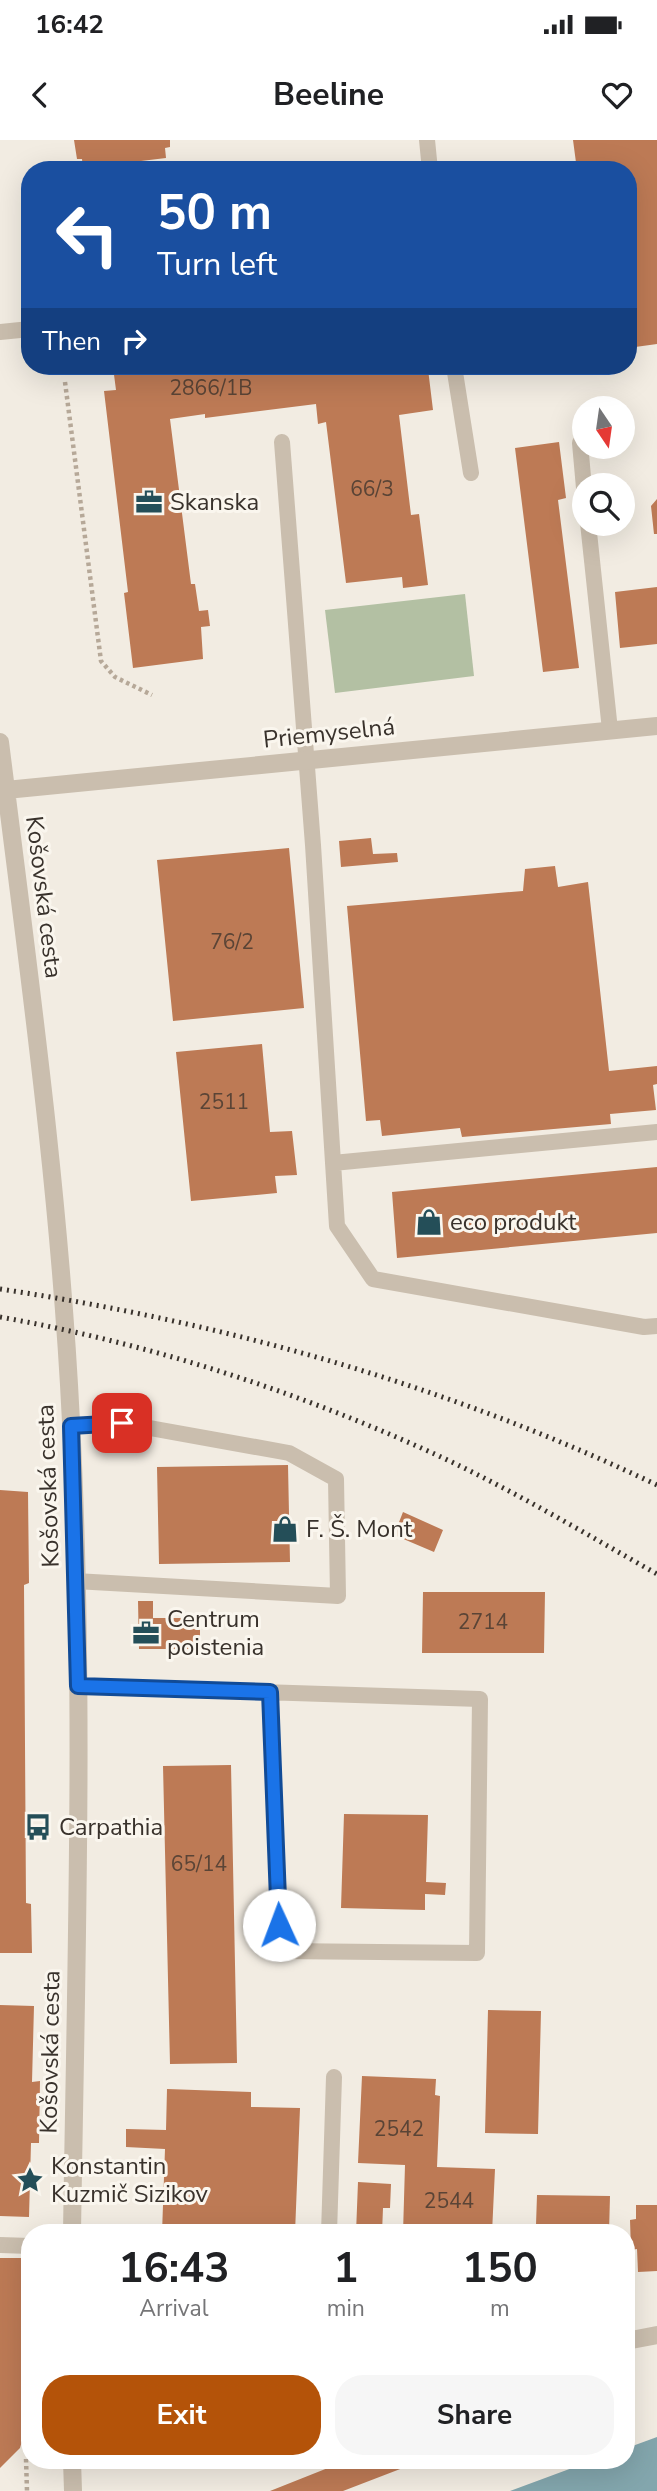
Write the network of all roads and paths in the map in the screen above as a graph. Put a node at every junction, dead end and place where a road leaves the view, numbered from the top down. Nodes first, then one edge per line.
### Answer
1 (427, 140) edge
2 (429, 161) edge
3 (21, 330) edge
4 (0, 332) edge
5 (455, 375) edge
6 (65, 382) dead end
7 (282, 442) dead end
8 (471, 472) dead end
9 (589, 536) edge
10 (152, 695) dead end
11 (657, 726) edge
12 (610, 730) junction
13 (0, 742) edge
14 (307, 760) junction
15 (6, 790) junction
16 (657, 1132) edge
17 (333, 1163) junction
18 (657, 1326) edge
19 (71, 1426) junction
20 (75, 1581) junction
21 (78, 1686) junction
22 (270, 1692) junction
23 (334, 2077) dead end
24 (72, 2224) edge
25 (329, 2224) edge
26 (0, 2245) edge
27 (21, 2246) edge
28 (657, 2335) edge
29 (635, 2339) edge
30 (26, 2469) edge
31 (72, 2469) edge
32 (27, 2491) edge
33 (73, 2491) edge

1 - 2 lane
3 - 4 lane
5 - 8 lane
6 - 10 path
7 - 14 lane
9 - 12 lane
11 - 12 street, Priemyselná
12 - 14 street, Priemyselná
13 - 15 street, Košovská cesta
14 - 15 street, Priemyselná
14 - 17 lane
15 - 19 street, Košovská cesta
16 - 17 lane
17 - 18 lane
19 - 20 street, Košovská cesta
19 - 20 lane
20 - 21 street, Košovská cesta
21 - 22 lane
21 - 24 street, Košovská cesta
22 - 22 lane
23 - 25 lane
26 - 27 lane
28 - 29 street
30 - 32 path
31 - 33 street

